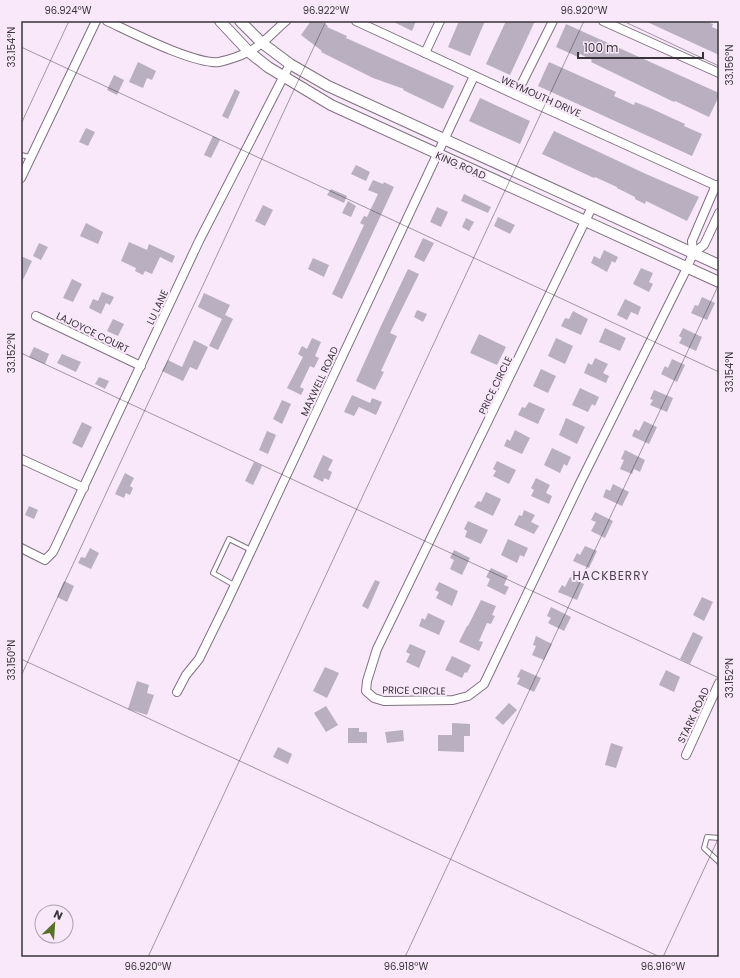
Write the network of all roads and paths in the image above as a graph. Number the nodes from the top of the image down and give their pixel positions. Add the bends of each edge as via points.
1 (96, 21) edge
2 (107, 21) edge
3 (220, 21) edge
4 (240, 21) edge
5 (286, 21) edge
6 (356, 21) edge
7 (440, 21) edge
8 (552, 21) edge
9 (603, 21) edge
10 (262, 43) junction
11 (249, 52) junction
12 (425, 53) junction
13 (290, 64) junction
14 (719, 73) edge
15 (474, 76) junction
16 (282, 77) junction
17 (516, 95) junction
18 (444, 140) junction
19 (21, 155) edge
20 (437, 155) junction
21 (31, 158) junction
22 (21, 178) edge
23 (717, 186) edge
24 (592, 207) junction
25 (719, 213) edge
26 (586, 221) junction
27 (693, 253) junction
28 (719, 265) edge
29 (687, 268) junction
30 (719, 282) edge
31 (36, 316) dead end
32 (141, 366) junction
33 (21, 459) edge
34 (84, 488) junction
35 (21, 548) edge
36 (251, 550) junction
37 (235, 586) junction
38 (719, 683) edge
39 (178, 692) dead end
40 (686, 755) dead end
41 (719, 838) edge
42 (719, 862) edge

1 - 21 street
2 - 11 street via 170,50 204,60 218,62
3 - 11 street, KING ROAD
4 - 10 street, KING ROAD
5 - 10 street
6 - 12 street, WEYMOUTH DRIVE
7 - 12 street
8 - 17 street
9 - 14 street
10 - 11 street
10 - 13 street, KING ROAD
11 - 16 street, KING ROAD
12 - 15 street, WEYMOUTH DRIVE
13 - 16 street, LU LANE
13 - 18 street, KING ROAD via 328,86
15 - 17 street, WEYMOUTH DRIVE
15 - 18 street, MAXWELL ROAD
16 - 20 street, KING ROAD via 331,105
16 - 32 street, LU LANE via 199,242
17 - 23 street, WEYMOUTH DRIVE
18 - 20 street, MAXWELL ROAD
18 - 24 street, KING ROAD
19 - 21 lane
20 - 26 street, KING ROAD
20 - 36 street, MAXWELL ROAD
21 - 22 street
23 - 27 street via 692,241
24 - 26 street, PRICE CIRCLE
24 - 27 street, KING ROAD
25 - 27 street via 704,246
26 - 29 street, KING ROAD
26 - 29 street, PRICE CIRCLE via 378,649 366,691 374,698 384,701 453,700 468,696 484,684
27 - 28 street, KING ROAD
27 - 29 street
29 - 30 street, KING ROAD
31 - 32 street, LAJOYCE COURT
32 - 34 street, LU LANE
33 - 34 street
34 - 35 street, LU LANE via 53,552 45,560
36 - 37 street, MAXWELL ROAD
36 - 37 lane via 228,539 213,573
37 - 39 street, MAXWELL ROAD via 199,659 186,675
38 - 40 street, STARK ROAD
41 - 42 lane via 707,837 704,848

